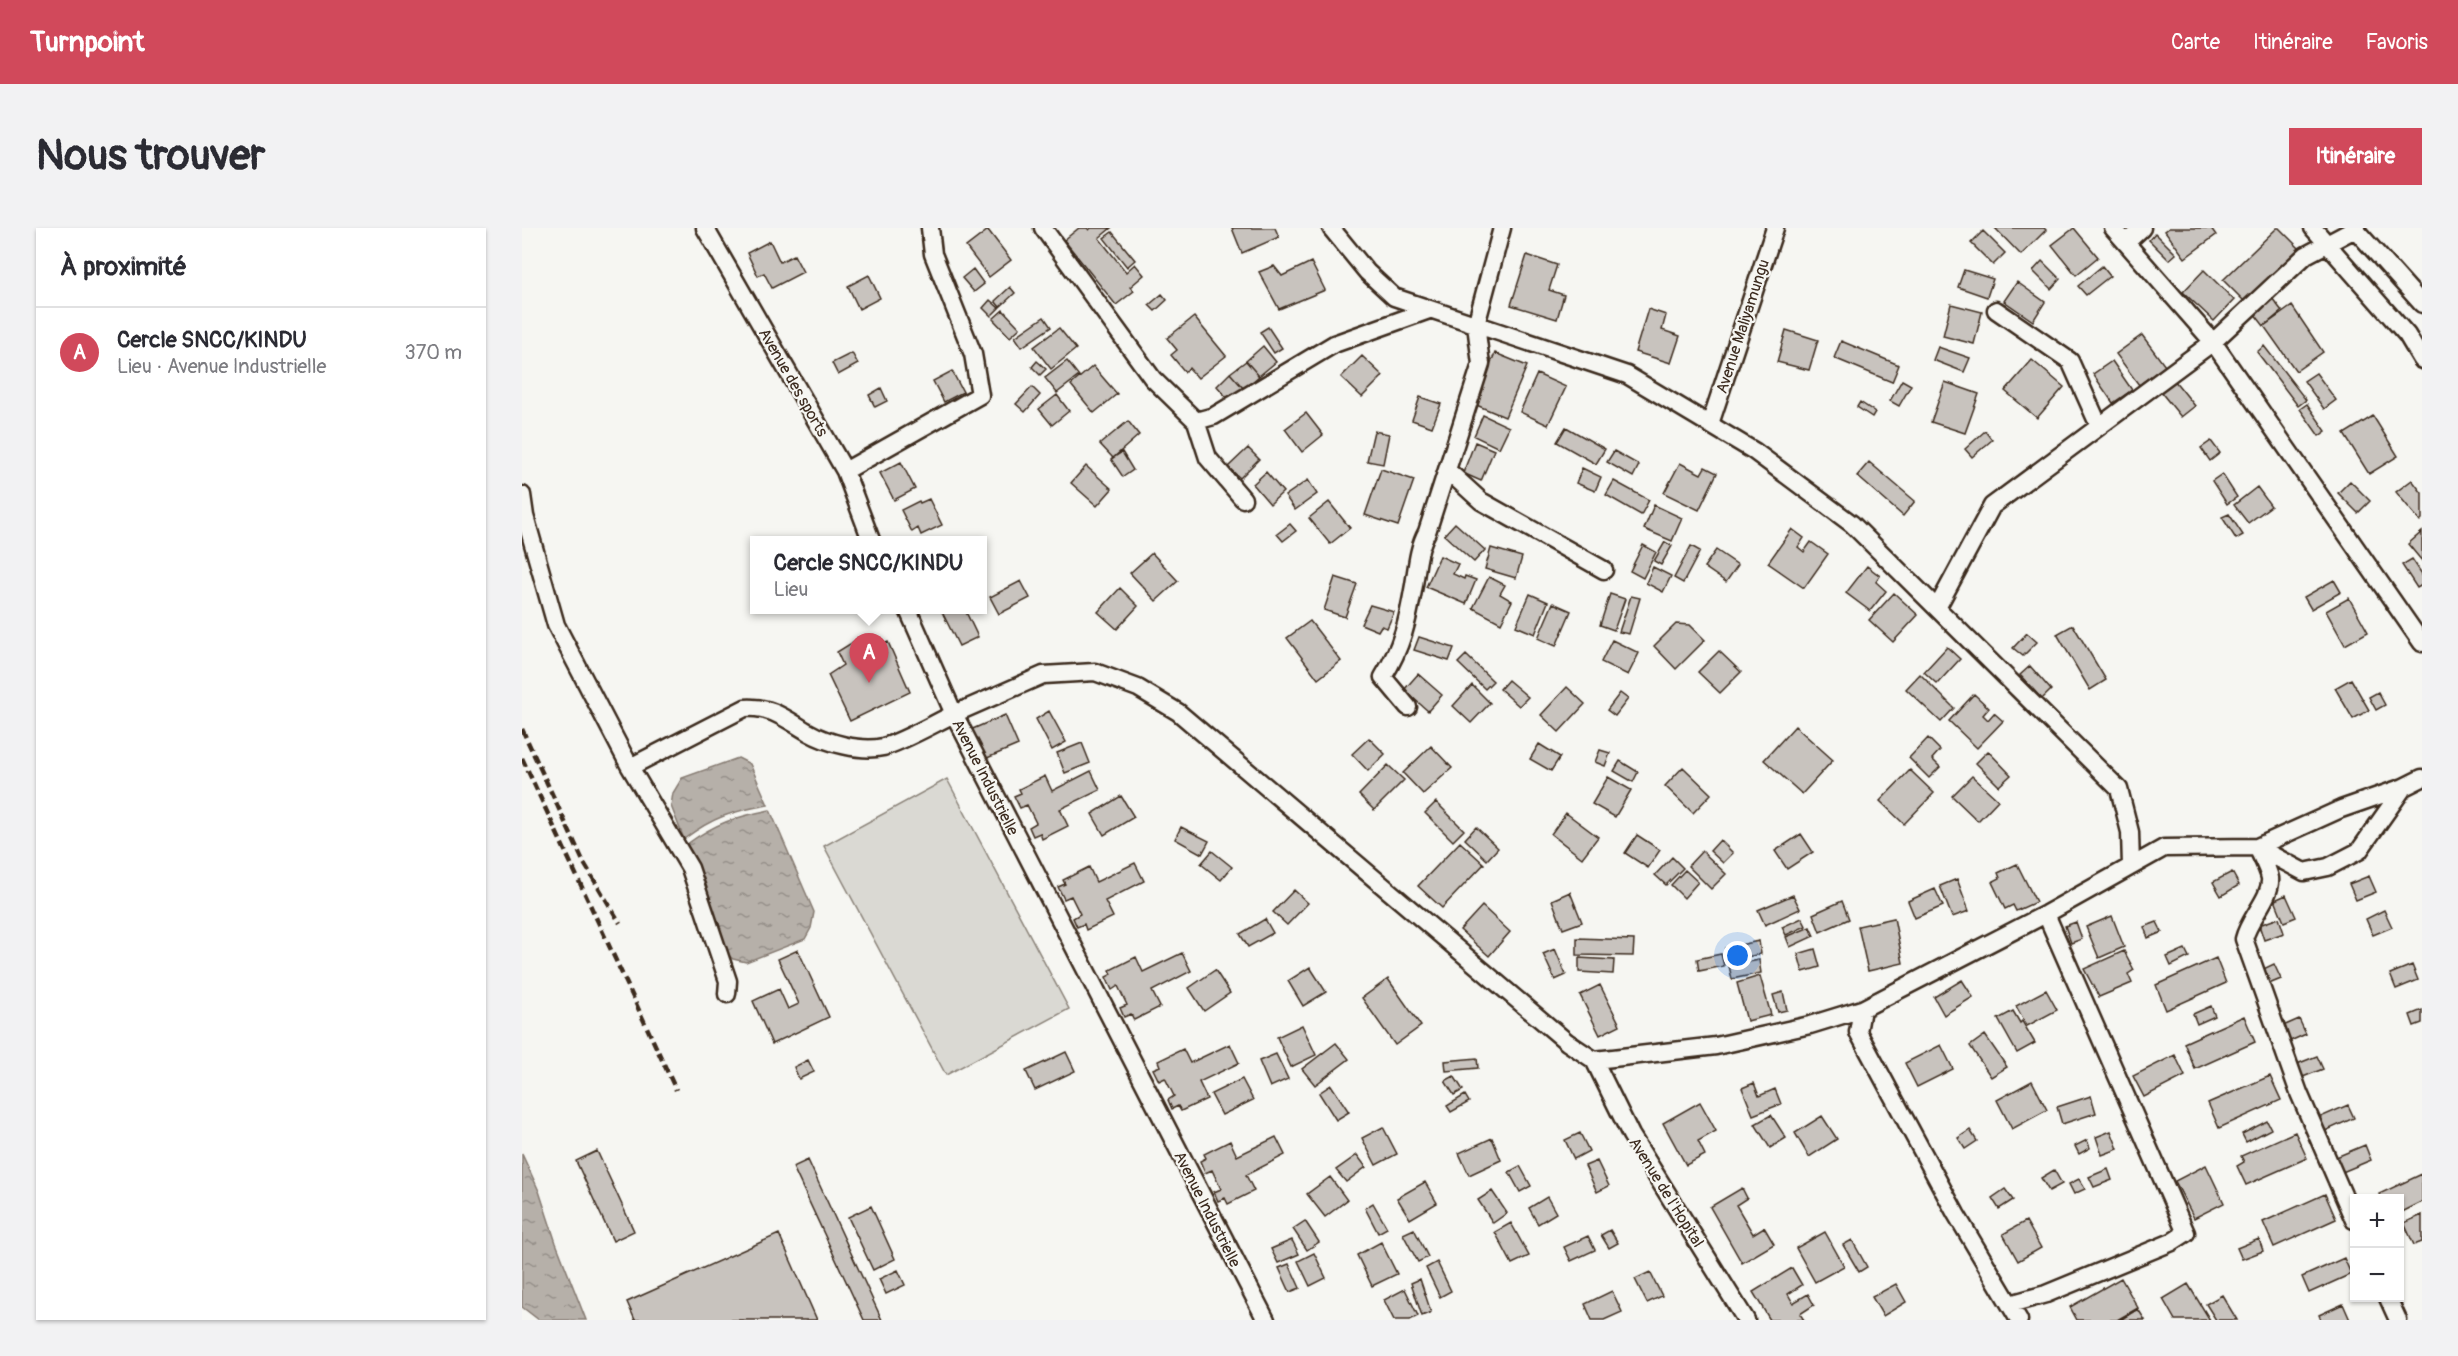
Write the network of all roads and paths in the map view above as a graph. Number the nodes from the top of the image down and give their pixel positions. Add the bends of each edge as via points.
1 (705, 228) edge
2 (930, 228) edge
3 (1043, 228) edge
4 (1331, 228) edge
5 (1502, 228) edge
6 (1774, 228) edge
7 (2113, 228) edge
8 (2142, 228) edge
9 (2313, 228) edge
10 (2356, 228) edge
11 (2126, 243) junction
12 (2327, 245) junction
13 (2422, 304) edge
14 (1429, 310) junction
15 (1996, 310) dead end
16 (1476, 325) junction
17 (2214, 342) junction
18 (2422, 360) edge
19 (1196, 421) junction
20 (1710, 424) junction
21 (2099, 426) junction
22 (1447, 470) junction
23 (845, 471) junction
24 (522, 495) edge
25 (1243, 499) dead end
26 (870, 536) edge
27 (1604, 570) dead end
28 (1937, 609) junction
29 (910, 614) edge
30 (2422, 643) edge
31 (1408, 707) dead end
32 (954, 714) junction
33 (630, 767) junction
34 (2422, 778) edge
35 (2404, 787) junction
36 (2257, 847) junction
37 (2131, 866) junction
38 (2046, 914) junction
39 (727, 994) dead end
40 (1862, 1009) junction
41 (1594, 1060) junction
42 (2350, 1209) edge
43 (2390, 1302) edge
44 (2010, 1304) junction
45 (1266, 1320) edge
46 (1746, 1320) edge
47 (2019, 1320) edge
48 (2398, 1320) edge

1 - 23 street, Avenue des sports
2 - 23 street via 933,254 972,354 980,395
3 - 19 street via 1153,379
4 - 14 street via 1367,272 1394,297
5 - 16 street
6 - 20 street, Avenue Maliyamungu
7 - 11 street
8 - 11 street
9 - 12 street
10 - 12 street
10 - 13 street
11 - 17 street
12 - 17 street via 2306,255
12 - 18 street via 2407,335
14 - 16 street
14 - 19 street via 1334,344 1214,416
15 - 21 street via 2070,361
16 - 20 street via 1627,375
16 - 22 street via 1481,364
17 - 21 street
17 - 30 street
19 - 25 street via 1208,459
20 - 28 street via 1754,451 1852,524
21 - 28 street via 1992,506
22 - 27 street via 1481,501
22 - 31 street via 1421,542 1400,647 1383,677
23 - 26 street, Avenue des sports
24 - 33 street via 556,625
28 - 37 street via 2119,789 2130,832
29 - 32 street
32 - 33 street, Avenue Industrielle via 883,747 856,747 818,738 761,707 745,708
32 - 41 street via 1043,675 1095,672 1138,688 1178,712 1567,1042
32 - 45 street, Avenue Industrielle
33 - 39 street via 690,868 728,981
34 - 35 street
35 - 36 street via 2341,809
35 - 36 street via 2362,848 2328,867 2304,872
36 - 37 street via 2164,848
36 - 42 street via 2270,877 2270,891 2247,926 2244,939 2299,1093
37 - 38 street
38 - 40 street
38 - 44 street via 2186,1233 2046,1294
40 - 41 street via 1716,1046
40 - 44 street via 1858,1032 1956,1214
41 - 46 street, Avenue de l'Hopital via 1631,1135
43 - 48 street
44 - 47 street

